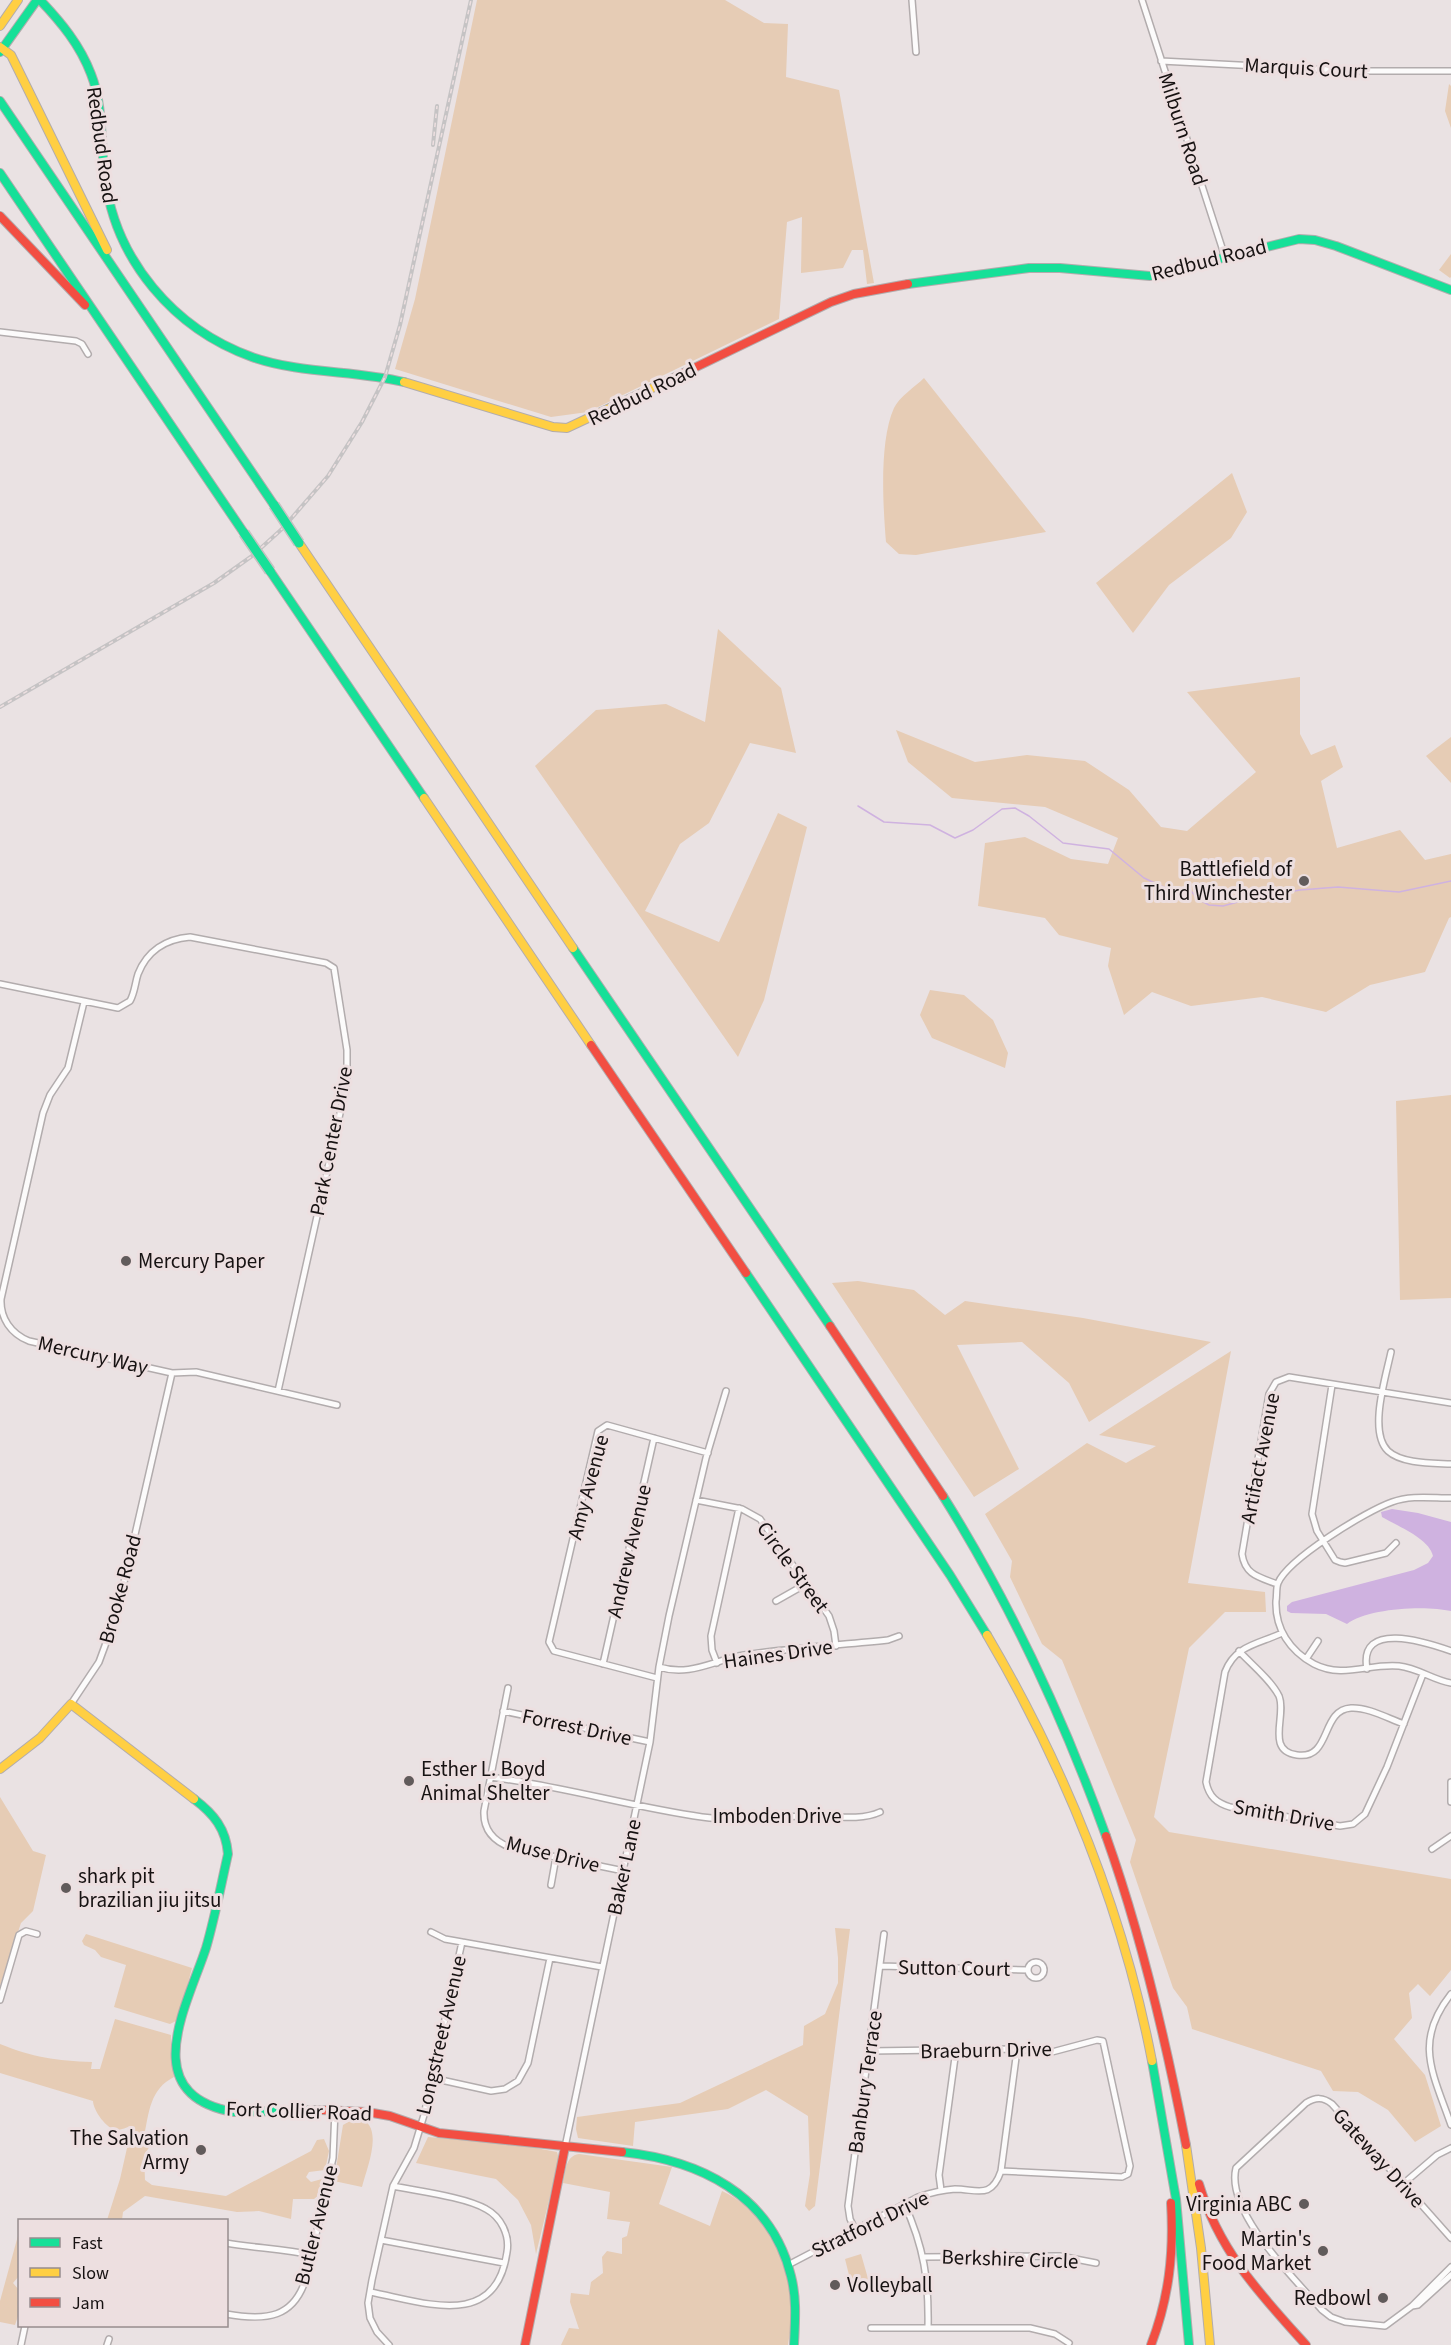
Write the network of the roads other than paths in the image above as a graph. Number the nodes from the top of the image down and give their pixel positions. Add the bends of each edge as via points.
1 (18, 0) edge
2 (38, 0) edge
3 (912, 0) edge
4 (1142, 0) edge
5 (0, 26) edge
6 (15, 30) junction
7 (1, 49) edge
8 (916, 52) dead end
9 (1161, 61) junction
10 (1451, 71) edge
11 (22, 78) junction
12 (0, 101) edge
13 (0, 172) edge
14 (0, 216) edge
15 (1225, 257) junction
16 (1451, 290) edge
17 (133, 297) junction
18 (101, 321) junction
19 (0, 332) edge
20 (88, 354) dead end
21 (0, 984) edge
22 (84, 1002) junction
23 (1391, 1352) dead end
24 (172, 1373) junction
25 (1332, 1385) junction
26 (278, 1391) junction
27 (726, 1391) dead end
28 (1383, 1393) junction
29 (1451, 1402) edge
30 (337, 1405) dead end
31 (654, 1438) junction
32 (708, 1453) junction
33 (1451, 1464) edge
34 (1451, 1498) edge
35 (696, 1500) junction
36 (739, 1508) junction
37 (1323, 1541) junction
38 (1396, 1543) dead end
39 (806, 1584) junction
40 (1277, 1584) junction
41 (776, 1601) dead end
42 (1282, 1633) junction
43 (898, 1636) dead end
44 (1318, 1641) dead end
45 (836, 1646) junction
46 (1239, 1651) junction
47 (1451, 1651) edge
48 (1306, 1659) junction
49 (717, 1663) junction
50 (603, 1664) junction
51 (659, 1667) junction
52 (1367, 1669) junction
53 (1424, 1674) junction
54 (657, 1678) junction
55 (1451, 1683) edge
56 (508, 1688) dead end
57 (71, 1704) junction
58 (503, 1711) junction
59 (1404, 1724) junction
60 (651, 1743) junction
61 (0, 1769) edge
62 (490, 1777) junction
63 (1451, 1782) edge
64 (1451, 1802) edge
65 (638, 1805) junction
66 (880, 1812) dead end
67 (1451, 1836) edge
68 (1432, 1849) dead end
69 (556, 1857) junction
70 (624, 1870) junction
71 (551, 1885) dead end
72 (431, 1932) dead end
73 (37, 1934) dead end
74 (884, 1935) dead end
75 (462, 1942) junction
76 (550, 1958) junction
77 (880, 1966) junction
78 (602, 1967) junction
79 (1028, 1970) dead end
80 (1451, 1994) edge
81 (0, 2000) edge
82 (956, 2050) junction
83 (1017, 2050) junction
84 (869, 2051) junction
85 (432, 2078) junction
86 (1176, 2078) junction
87 (1157, 2084) junction
88 (335, 2110) junction
89 (1451, 2125) edge
90 (420, 2128) junction
91 (565, 2147) junction
92 (1451, 2148) edge
93 (1001, 2171) junction
94 (1403, 2184) junction
95 (393, 2186) junction
96 (941, 2190) junction
97 (904, 2203) junction
98 (855, 2229) junction
99 (1451, 2238) edge
100 (381, 2240) junction
101 (228, 2243) edge
102 (312, 2255) junction
103 (924, 2257) junction
104 (504, 2263) junction
105 (1096, 2264) dead end
106 (788, 2265) junction
107 (1451, 2268) edge
108 (1451, 2275) edge
109 (370, 2292) junction
110 (1412, 2306) junction
111 (228, 2314) edge
112 (25, 2327) edge
113 (871, 2328) dead end
114 (928, 2328) junction
115 (1069, 2343) dead end
116 (21, 2345) edge
117 (389, 2345) edge
118 (525, 2345) edge
119 (794, 2345) edge
120 (1151, 2345) edge
121 (1189, 2345) edge
122 (1210, 2345) edge
123 (1306, 2345) edge

1 - 5 main road
2 - 6 main road
2 - 15 main road, Redbud Road via 70,34 91,71 99,105 102,163 109,201 124,244 149,284 184,319 219,342 270,362 387,378 553,427 578,424 854,294 1029,268 1150,276
3 - 8 street
4 - 9 street, Milburn Road
6 - 7 main road
6 - 11 main road via 13,49
7 - 11 main road via 11,55
9 - 10 street, Marquis Court via 1353,71
9 - 15 street, Milburn Road
11 - 17 main road
12 - 17 main road
13 - 18 main road
14 - 18 main road
15 - 16 main road, Redbud Road via 1308,239
17 - 86 main road, bridge via 894,1420 969,1538 1032,1655 1087,1782 1139,1932
18 - 87 main road, bridge via 983,1627 1040,1734 1091,1851 1135,1992
19 - 20 street via 76,340
21 - 22 street, Park Center Drive
22 - 24 street, Mercury Way via 68,1068 43,1113 1,1299 2,1312 10,1329 25,1339
22 - 26 street, Park Center Drive via 113,1008 126,1005 149,956 161,945 182,937 326,963 334,968 347,1050 347,1082
23 - 28 street
24 - 26 street, Mercury Way via 196,1372
24 - 57 street, Brooke Road via 117,1613 99,1662
25 - 28 street, Artifact Avenue
25 - 37 street via 1312,1514
25 - 40 street, Artifact Avenue via 1289,1377 1276,1382 1269,1394 1242,1554 1248,1571
26 - 30 street, Mercury Way
27 - 32 street, Baker Lane
28 - 29 street, Artifact Avenue
28 - 33 street via 1378,1423 1381,1441 1389,1452 1408,1460
31 - 32 street, Amy Avenue
31 - 50 street, Andrew Avenue
31 - 50 street, Amy Avenue via 607,1425 598,1431 549,1642 555,1651
32 - 35 street, Baker Lane
34 - 37 street via 1416,1497 1391,1502
35 - 36 street, Circle Street
35 - 51 street, Baker Lane
36 - 39 street, Circle Street via 760,1519
36 - 49 street via 711,1636
37 - 38 street via 1335,1560 1344,1563 1386,1553
37 - 40 street
39 - 41 street
39 - 45 street, Circle Street via 829,1616
40 - 42 street via 1276,1608
42 - 46 street
42 - 48 street
43 - 45 street, Haines Drive
44 - 48 street
45 - 49 street, Haines Drive via 742,1655
46 - 59 street via 1278,1695 1282,1708 1278,1739 1292,1754 1315,1752 1331,1722 1348,1708
46 - 59 street, Smith Drive via 1225,1672 1207,1777 1209,1792 1221,1804 1340,1826 1353,1824 1365,1814
47 - 52 street via 1413,1641 1377,1641 1366,1652
48 - 52 street via 1332,1671
49 - 51 street, Haines Drive via 683,1671
50 - 54 street
51 - 54 street, Baker Lane
52 - 53 street via 1401,1666
53 - 55 street
53 - 59 street, Smith Drive
54 - 60 street, Baker Lane
56 - 58 street, Muse Drive
57 - 61 main road, Brooke Road via 40,1738
57 - 88 main road, Fort Collier Road via 209,1810 227,1839 228,1854 215,1910 174,2051 184,2084 201,2102 224,2111
58 - 60 street, Forrest Drive
58 - 62 street, Muse Drive
60 - 65 street, Baker Lane
62 - 65 street, Imboden Drive
62 - 69 street, Muse Drive via 484,1811 490,1835 512,1848
63 - 64 street
65 - 66 street, Imboden Drive via 734,1820 864,1817
65 - 70 street, Baker Lane
67 - 68 street
69 - 70 street, Muse Drive
69 - 71 street
70 - 78 street, Baker Lane
72 - 75 street
73 - 81 street via 26,1930 19,1935
74 - 77 street, Banbury Terrace
75 - 76 street
75 - 85 street, Longstreet Avenue
76 - 78 street
76 - 85 street via 528,2063 518,2081 491,2091
77 - 79 street, Sutton Court
77 - 84 street, Banbury Terrace
78 - 91 street, Baker Lane
80 - 89 street via 1434,2018 1428,2046
82 - 83 street, Braeburn Drive
82 - 84 street, Braeburn Drive
82 - 96 street via 939,2175
83 - 93 street
83 - 93 street, Braeburn Drive via 1052,2052 1102,2041 1130,2170 1122,2177
84 - 98 street, Banbury Terrace via 848,2206
85 - 90 street, Longstreet Avenue
86 - 122 main road via 1198,2208
86 - 123 main road via 1200,2189 1216,2233 1239,2270
87 - 120 main road via 1173,2246 1167,2297
87 - 121 main road via 1179,2219
88 - 90 main road, Fort Collier Road via 378,2113
88 - 102 street, Butler Avenue via 333,2158
90 - 91 main road, Fort Collier Road
90 - 95 street, Longstreet Avenue via 414,2148
91 - 106 main road, Fort Collier Road via 667,2158 707,2172 738,2192 758,2212
91 - 118 main road, Baker Lane
92 - 94 street
93 - 96 street, Stratford Drive via 986,2191
94 - 99 street, Gateway Drive
94 - 110 street, Gateway Drive via 1332,2104 1320,2098 1306,2103 1242,2160 1234,2174 1240,2200 1260,2238 1326,2314 1345,2322 1383,2327
95 - 100 street, Longstreet Avenue
95 - 104 street via 473,2203 491,2212 506,2235
96 - 97 street, Stratford Drive
97 - 98 street, Stratford Drive
97 - 103 street
98 - 106 street, Stratford Drive
100 - 104 street
100 - 109 street, Longstreet Avenue
101 - 102 street
102 - 111 street, Butler Avenue via 301,2292 284,2310 257,2318
103 - 105 street, Berkshire Circle via 1054,2256
103 - 114 street
104 - 109 street via 493,2289 468,2305 446,2307
106 - 119 main road, Fort Collier Road via 796,2305
107 - 110 street, Gateway Drive
108 - 110 street, Gateway Drive
109 - 117 street, Longstreet Avenue via 370,2318
112 - 116 street
113 - 114 street
114 - 115 street via 1030,2328 1054,2334

